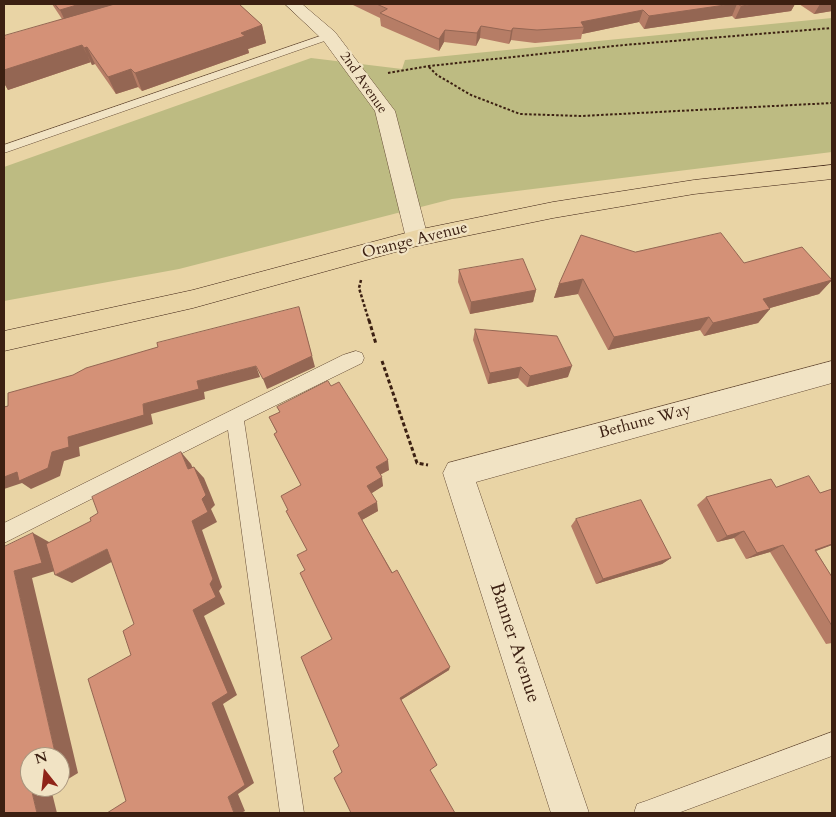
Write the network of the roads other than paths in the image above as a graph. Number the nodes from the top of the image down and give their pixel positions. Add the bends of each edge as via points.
1 (293, 4) edge
2 (330, 36) junction
3 (4, 149) edge
4 (832, 172) edge
5 (417, 238) junction
6 (4, 341) edge
7 (356, 358) dead end
8 (832, 372) edge
9 (234, 418) junction
10 (458, 472) joint
11 (4, 533) edge
12 (832, 744) edge
13 (292, 813) edge
14 (570, 813) edge
15 (646, 813) edge

1 - 2 street, 2nd Avenue
2 - 3 lane
2 - 5 street, 2nd Avenue via 385,111
4 - 5 main road, Orange Avenue via 675,190 553,210
5 - 6 main road, Orange Avenue via 201,297
7 - 9 lane
8 - 10 street, Bethune Way
9 - 11 lane
9 - 13 lane
10 - 14 street, Banner Avenue
12 - 15 lane

